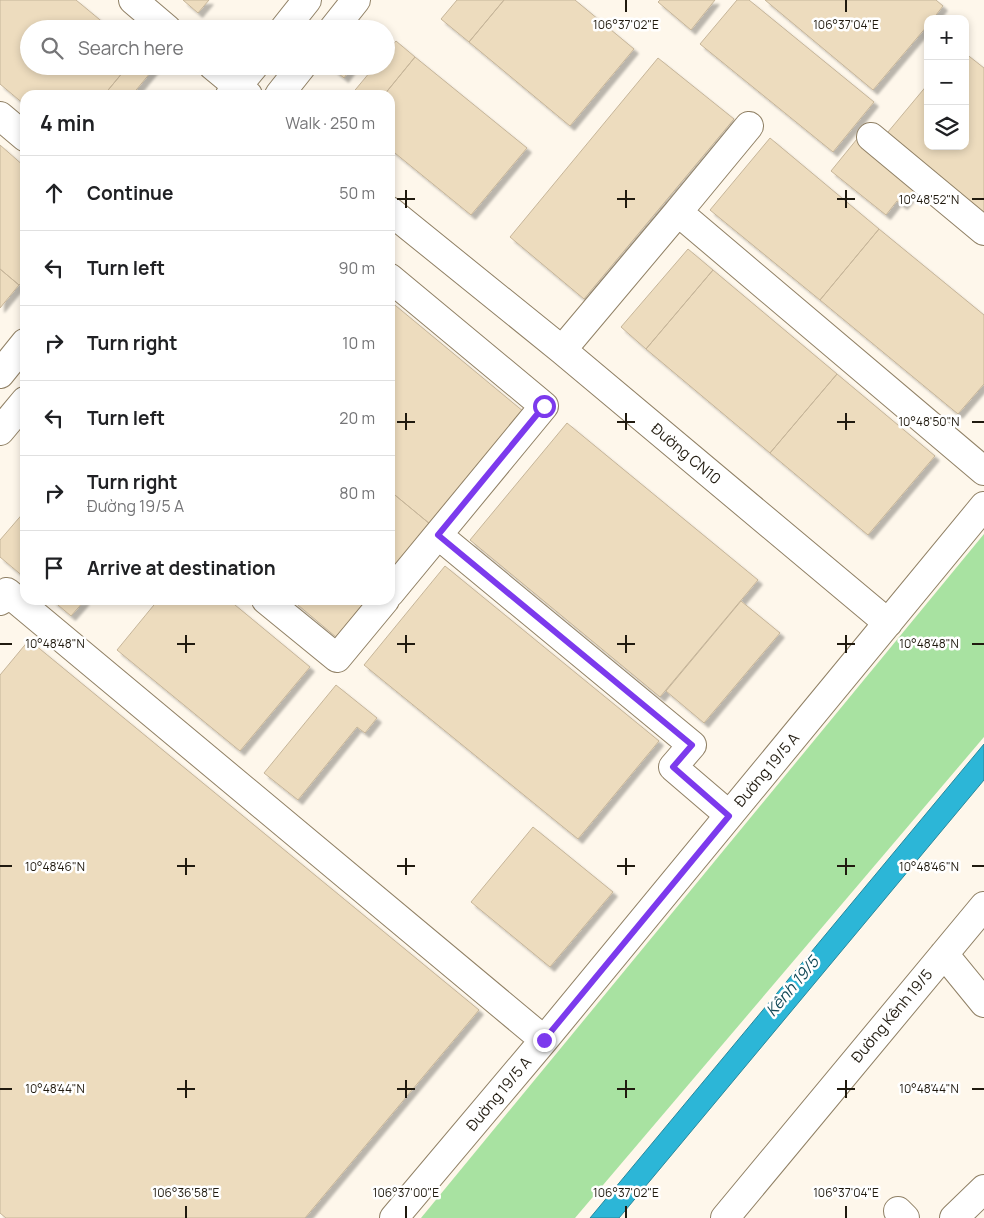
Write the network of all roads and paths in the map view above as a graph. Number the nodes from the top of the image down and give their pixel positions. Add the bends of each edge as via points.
1 (133, 0) edge
2 (307, 0) edge
3 (356, 0) edge
4 (157, 20) edge
5 (291, 20) edge
6 (340, 20) edge
7 (226, 75) edge
8 (295, 75) edge
9 (242, 86) edge
10 (283, 90) edge
11 (0, 116) edge
12 (749, 126) dead end
13 (20, 133) edge
14 (871, 137) dead end
15 (678, 212) junction
16 (395, 214) edge
17 (984, 231) edge
18 (395, 282) edge
19 (20, 349) edge
20 (562, 350) junction
21 (0, 374) edge
22 (20, 407) edge
23 (0, 431) edge
24 (984, 470) edge
25 (984, 506) edge
26 (438, 535) junction
27 (395, 587) edge
28 (0, 601) edge
29 (20, 603) edge
30 (23, 605) edge
31 (272, 605) edge
32 (380, 605) edge
33 (888, 623) junction
34 (729, 816) junction
35 (984, 906) edge
36 (944, 954) junction
37 (984, 1003) edge
38 (544, 1040) junction
39 (984, 1189) edge
40 (394, 1218) edge
41 (724, 1218) edge
42 (954, 1218) edge

1 - 4 street
2 - 5 street
3 - 6 street
7 - 9 street
8 - 10 street
11 - 13 street
12 - 15 street
14 - 17 street
15 - 20 street
15 - 24 street
16 - 20 street, Đường CN10
18 - 26 street via 544,406
19 - 21 street
20 - 33 street, Đường CN10
22 - 23 street
25 - 33 street, Đường 19/5 A
26 - 27 street
26 - 34 street via 692,745 673,767
28 - 29 street via 7,592
30 - 38 street
31 - 32 street via 337,658
33 - 34 street, Đường 19/5 A
34 - 38 street, Đường 19/5 A
35 - 36 street, Đường Kênh 19/5
36 - 37 street
36 - 41 street, Đường Kênh 19/5
38 - 40 street, Đường 19/5 A
39 - 42 street

